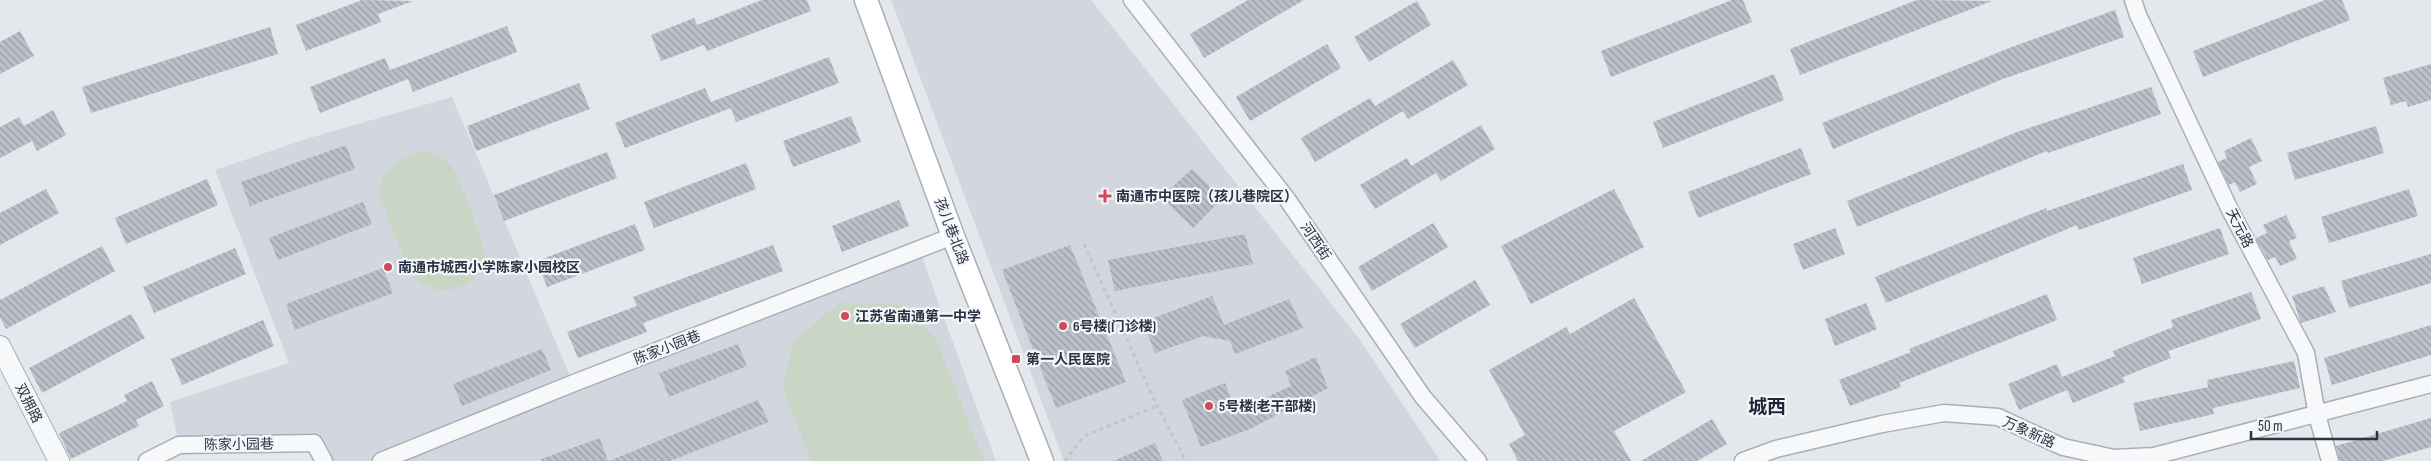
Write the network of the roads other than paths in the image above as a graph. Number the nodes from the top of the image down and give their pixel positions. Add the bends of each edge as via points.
1 (866, 0) edge
2 (1132, 0) edge
3 (2133, 0) edge
4 (954, 236) junction
5 (0, 346) edge
6 (2431, 384) edge
7 (2317, 415) junction
8 (59, 461) edge
9 (146, 461) edge
10 (324, 461) edge
11 (381, 461) edge
12 (1042, 461) edge
13 (1478, 461) edge
14 (1743, 461) edge
15 (2330, 461) edge

1 - 4 main road, 孩儿巷北路
2 - 13 street, 河西街 via 1287,199 1422,397
3 - 7 street, 天元路 via 2230,210 2306,353
4 - 11 street, 陈家小园巷
4 - 12 main road, 孩儿巷北路
5 - 8 street, 双拥路
6 - 7 street, 万象新路
7 - 14 street, 万象新路 via 2154,456 2114,458 2063,447 1998,418 1944,413 1776,449
7 - 15 street, 天元路
9 - 10 street, 陈家小园巷 via 179,445 314,443

